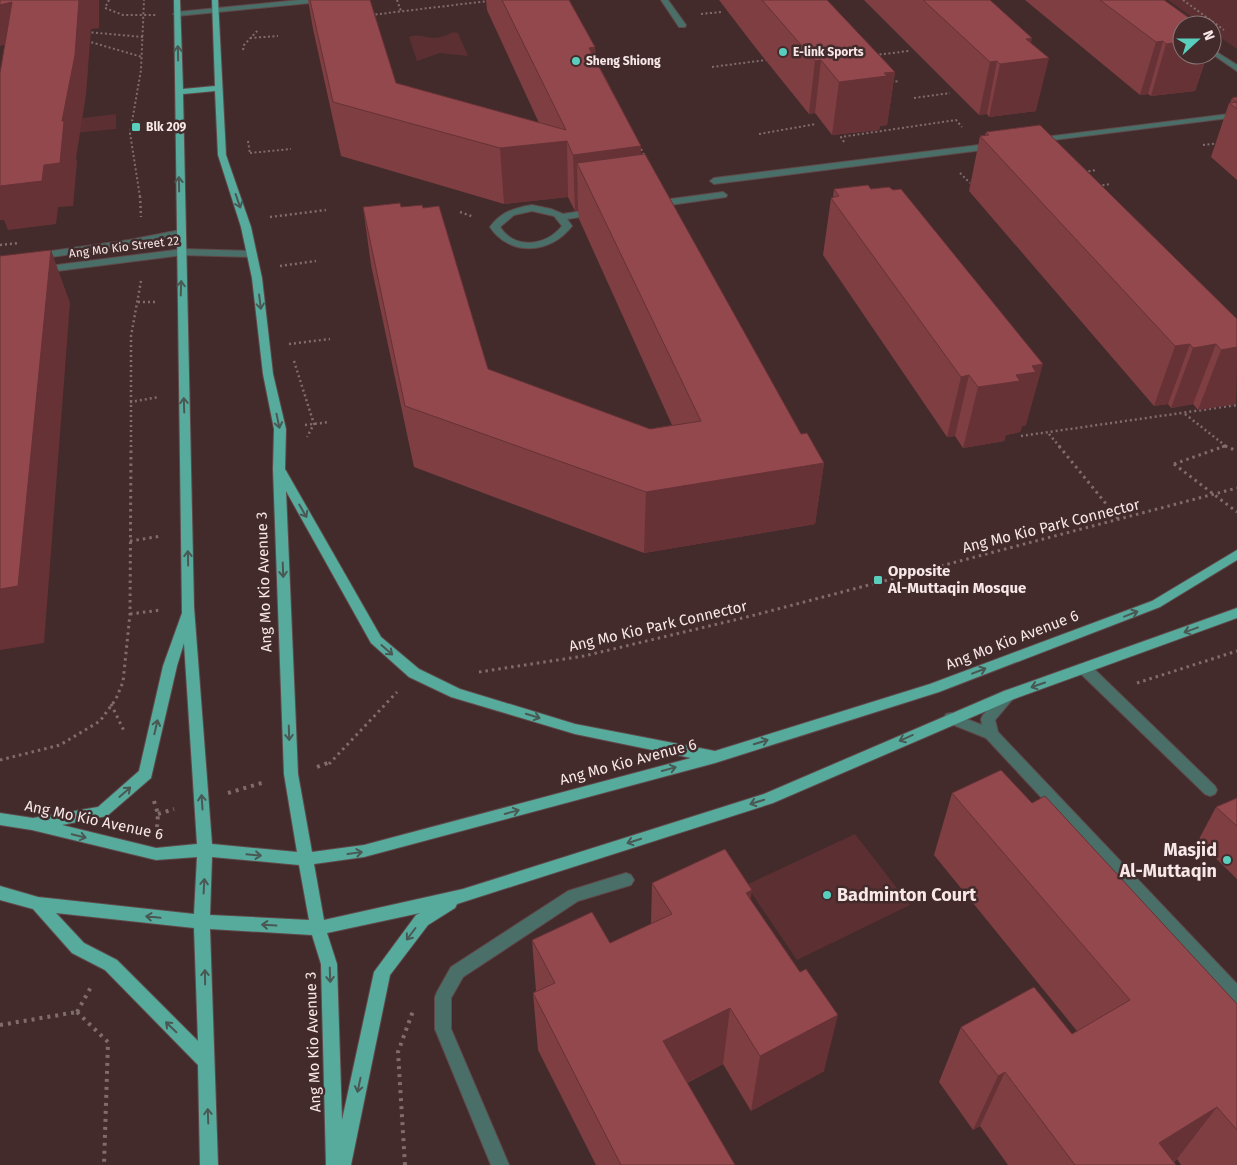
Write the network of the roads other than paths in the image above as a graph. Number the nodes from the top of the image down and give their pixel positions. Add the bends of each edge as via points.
1 (177, 0) edge
2 (215, 0) edge
3 (320, 0) edge
4 (664, 0) edge
5 (215, 10) junction
6 (177, 14) junction
7 (682, 25) dead end
8 (1222, 58) edge
9 (1237, 69) edge
10 (219, 88) junction
11 (178, 92) junction
12 (1237, 115) edge
13 (1032, 141) edge
14 (1002, 145) edge
15 (714, 181) dead end
16 (723, 195) dead end
17 (651, 204) edge
18 (603, 211) edge
19 (562, 217) junction
20 (180, 233) junction
21 (183, 252) junction
22 (252, 254) junction
23 (28, 257) edge
24 (27, 272) edge
25 (279, 469) junction
26 (1237, 554) edge
27 (188, 607) junction
28 (1237, 613) edge
29 (1085, 669) junction
30 (1009, 694) junction
31 (951, 718) junction
32 (991, 734) junction
33 (715, 757) junction
34 (1210, 790) dead end
35 (0, 819) edge
36 (32, 824) junction
37 (206, 850) junction
38 (306, 859) junction
39 (626, 880) dead end
40 (0, 894) edge
41 (463, 896) junction
42 (38, 904) junction
43 (202, 922) junction
44 (318, 928) junction
45 (1237, 996) edge
46 (206, 1061) junction
47 (209, 1165) edge
48 (335, 1165) edge
49 (342, 1165) edge
50 (500, 1165) edge

1 - 6 main road
2 - 5 main road, Ang Mo Kio Avenue 3
3 - 5 street
4 - 7 street
5 - 6 street
5 - 10 main road, Ang Mo Kio Avenue 3
11 -> 6 main road
8 - 9 street
10 - 11 main road
10 -> 22 main road, Ang Mo Kio Avenue 3 via 222,155
20 -> 11 main road
12 - 13 street
14 - 15 street
16 - 17 street
18 - 19 street
19 - 19 street via 567,226 562,236 548,243 530,246 512,243 499,236 495,227 501,218 523,209 549,210
20 - 21 main road
20 - 23 street, Ang Mo Kio Street 22 via 129,244
21 - 22 street, Ang Mo Kio Street 22
21 - 24 street, Ang Mo Kio Street 22
27 -> 21 main road via 181,302
22 -> 25 main road, Ang Mo Kio Avenue 3 via 268,374 280,429
25 -> 33 main road via 376,640 414,673 456,693 575,729
25 -> 38 main road, Ang Mo Kio Avenue 3 via 290,774
33 -> 26 main road, Ang Mo Kio Avenue 6 via 934,688 1156,604
36 -> 27 main road via 102,812 146,774 170,666
37 -> 27 main road
28 -> 29 main road
29 -> 30 main road
29 - 34 street
30 - 31 main road
30 - 32 street via 988,719
31 - 32 street
31 -> 41 main road via 768,799
32 - 45 street
38 -> 33 main road, Ang Mo Kio Avenue 6 via 364,852
35 - 36 main road, Ang Mo Kio Avenue 6
36 -> 37 main road, Ang Mo Kio Avenue 6 via 156,854
37 -> 38 main road, Ang Mo Kio Avenue 6
43 -> 37 main road
38 - 44 main road, Ang Mo Kio Avenue 3
39 - 50 street via 573,896 458,972 443,997 443,1029
40 - 42 main road
41 - 44 main road
41 -> 49 main road via 422,920 382,972
43 -> 42 main road
46 -> 42 main road via 112,965 78,948
44 -> 43 main road
46 -> 43 main road
44 -> 48 main road, Ang Mo Kio Avenue 3 via 329,964
47 -> 46 main road

